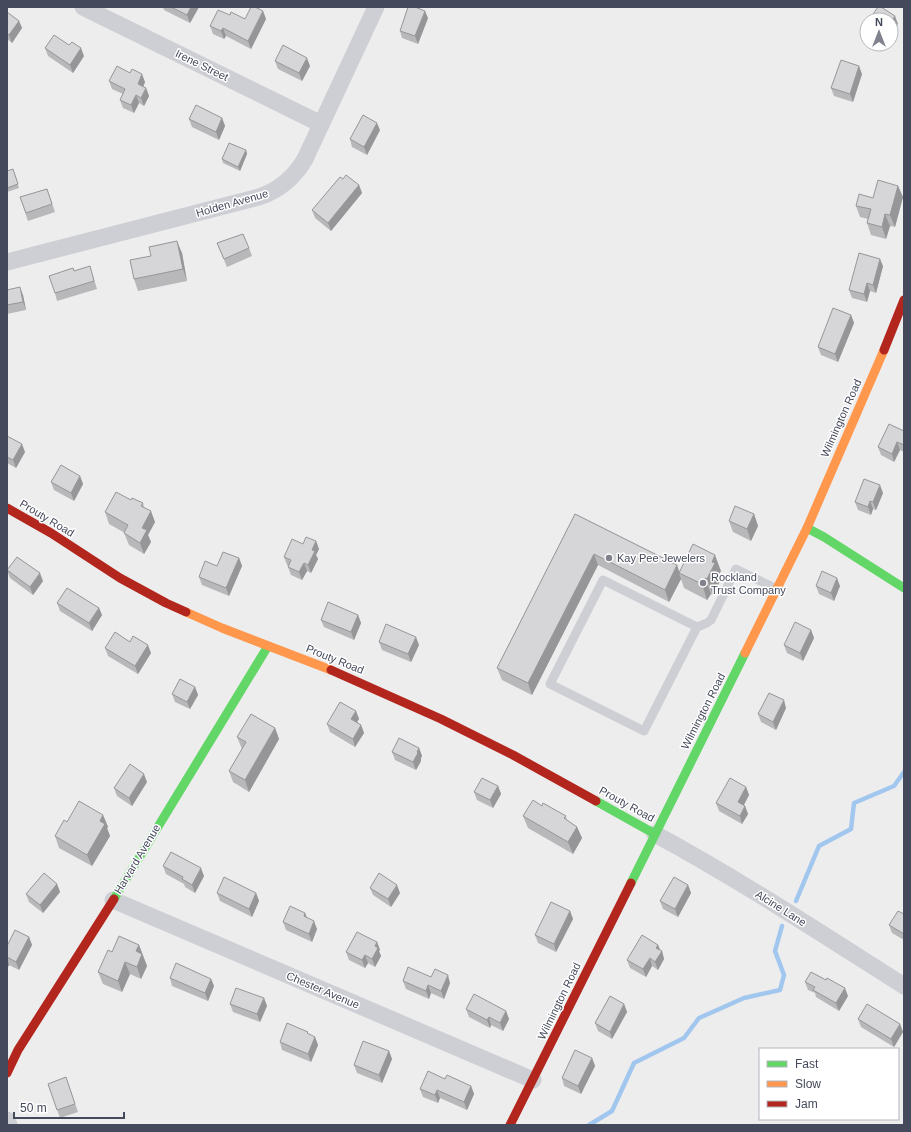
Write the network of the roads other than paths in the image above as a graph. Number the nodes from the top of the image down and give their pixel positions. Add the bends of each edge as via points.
1 (83, 7) edge
2 (376, 7) edge
3 (321, 124) junction
4 (7, 262) edge
5 (904, 300) edge
6 (7, 508) edge
7 (807, 528) junction
8 (904, 588) edge
9 (777, 589) junction
10 (697, 627) junction
11 (268, 646) junction
12 (655, 834) junction
13 (112, 900) junction
14 (904, 986) edge
15 (7, 1073) edge
16 (533, 1080) junction
17 (7, 1120) edge
18 (9, 1125) edge
19 (510, 1125) edge

1 - 3 street, Irene Street
2 - 3 street, Holden Avenue
3 - 4 street, Holden Avenue via 297,172 280,187 267,194
5 - 7 street, Wilmington Road
6 - 11 street, Prouty Road via 146,593
7 - 8 street
7 - 9 street, Wilmington Road
9 - 10 lane via 736,569 711,620
9 - 12 street, Wilmington Road
10 - 10 lane via 644,731 550,684 603,580
11 - 12 street, Prouty Road via 326,668 477,736
11 - 13 street, Harvard Avenue
12 - 14 street, Alcine Lane via 785,910
12 - 16 street, Wilmington Road
13 - 15 street, Harvard Avenue via 18,1050
13 - 16 street, Chester Avenue
16 - 19 street, Wilmington Road
17 - 18 street

